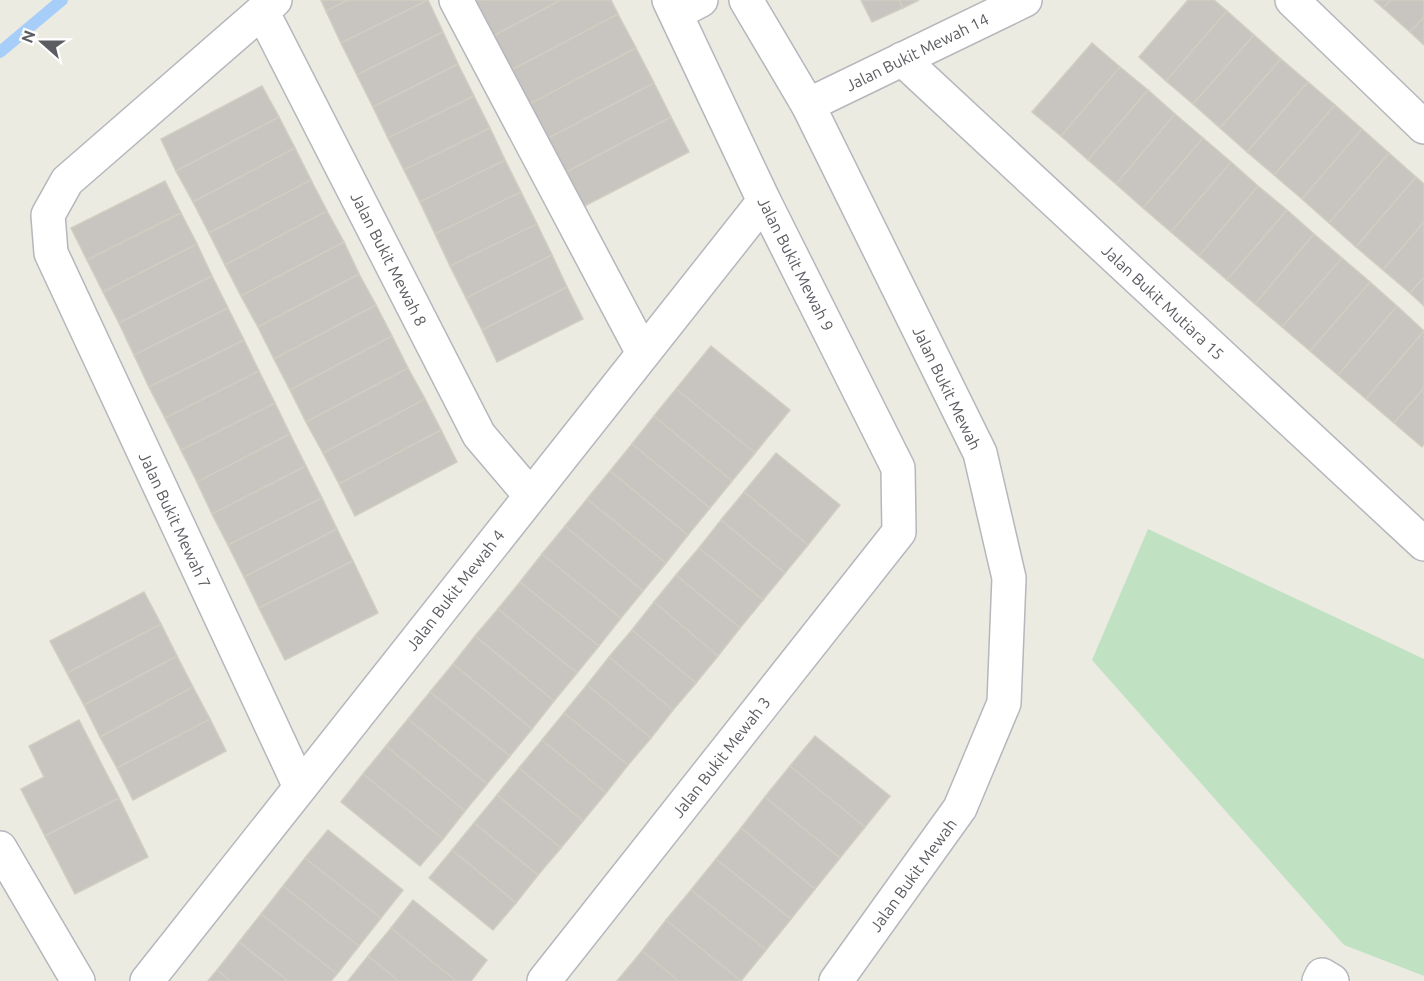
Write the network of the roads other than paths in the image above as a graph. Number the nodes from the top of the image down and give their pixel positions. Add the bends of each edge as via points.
1 (456, 0) edge
2 (746, 0) edge
3 (1025, 0) edge
4 (1292, 0) edge
5 (682, 4) edge
6 (269, 6) edge
7 (902, 59) junction
8 (808, 105) junction
9 (1424, 127) edge
10 (764, 201) junction
11 (643, 353) junction
12 (530, 495) junction
13 (899, 532) joint
14 (1424, 544) edge
15 (300, 787) junction
16 (0, 848) edge
17 (78, 981) edge
18 (147, 981) edge
19 (543, 981) edge
20 (836, 981) edge
21 (1319, 981) edge
22 (1332, 981) edge

1 - 11 street
2 - 8 street, Jalan Bukit Mewah
3 - 7 street, Jalan Bukit Mewah 14
4 - 9 street
5 - 10 street, Jalan Bukit Mewah 9
6 - 12 street, Jalan Bukit Mewah 8 via 479,435
6 - 15 street, Jalan Bukit Mewah 7 via 67,181 48,214 51,253
7 - 8 street, Jalan Bukit Mewah 14
7 - 14 street, Jalan Bukit Mutiara 15
8 - 20 street, Jalan Bukit Mewah via 980,453 1009,578 1004,703 960,808
10 - 11 street, Jalan Bukit Mewah 4
10 - 13 street, Jalan Bukit Mewah 9 via 898,468
11 - 12 street, Jalan Bukit Mewah 4
12 - 15 street, Jalan Bukit Mewah 4
13 - 19 street, Jalan Bukit Mewah 3
15 - 18 street, Jalan Bukit Mewah 4
16 - 17 street
21 - 22 street via 1322,975

